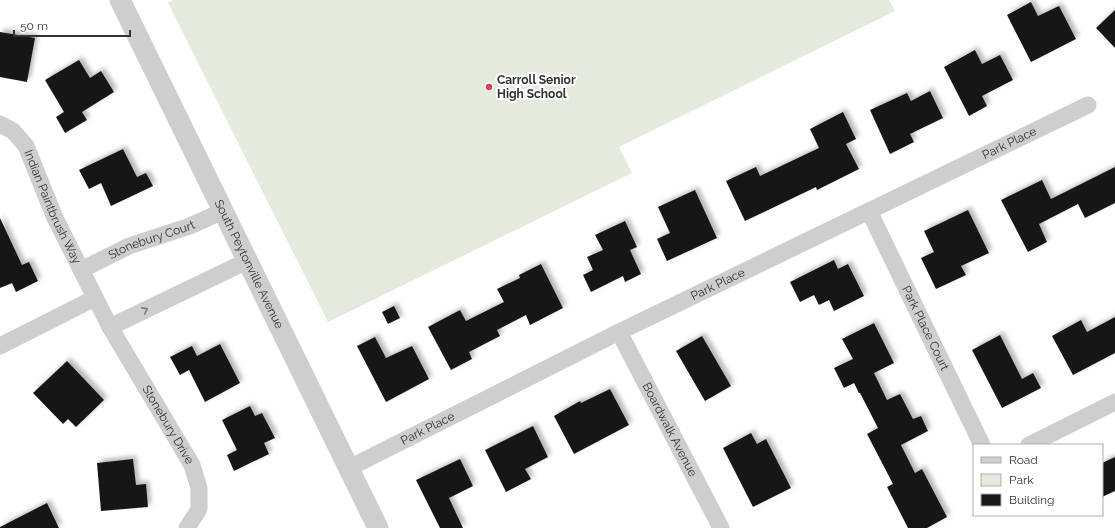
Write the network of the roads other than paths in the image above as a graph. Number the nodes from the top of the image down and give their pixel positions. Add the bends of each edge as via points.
1 (120, 0) edge
2 (1088, 104) dead end
3 (0, 124) edge
4 (223, 211) junction
5 (870, 211) junction
6 (247, 261) junction
7 (81, 270) junction
8 (95, 298) junction
9 (110, 327) junction
10 (619, 332) junction
11 (0, 346) edge
12 (1115, 402) edge
13 (982, 444) edge
14 (1031, 444) edge
15 (349, 468) junction
16 (187, 528) edge
17 (378, 528) edge
18 (721, 528) edge

1 - 4 street, South Peytonville Avenue
2 - 5 street, Park Place
3 - 7 street, Indian Paintbrush Way via 13,131 26,146 55,218
4 - 6 street, South Peytonville Avenue
4 - 7 street, Stonebury Court via 190,226 129,246
5 - 10 street, Park Place
5 - 13 street, Park Place Court
9 -> 6 street
6 - 15 street, South Peytonville Avenue
7 - 8 street, Indian Paintbrush Way
8 - 9 street, Stonebury Drive
8 - 11 street
9 - 16 street, Stonebury Drive via 192,465 199,488 199,509
10 - 15 street, Park Place
10 - 18 street, Boardwalk Avenue
12 - 14 street
15 - 17 street, South Peytonville Avenue

